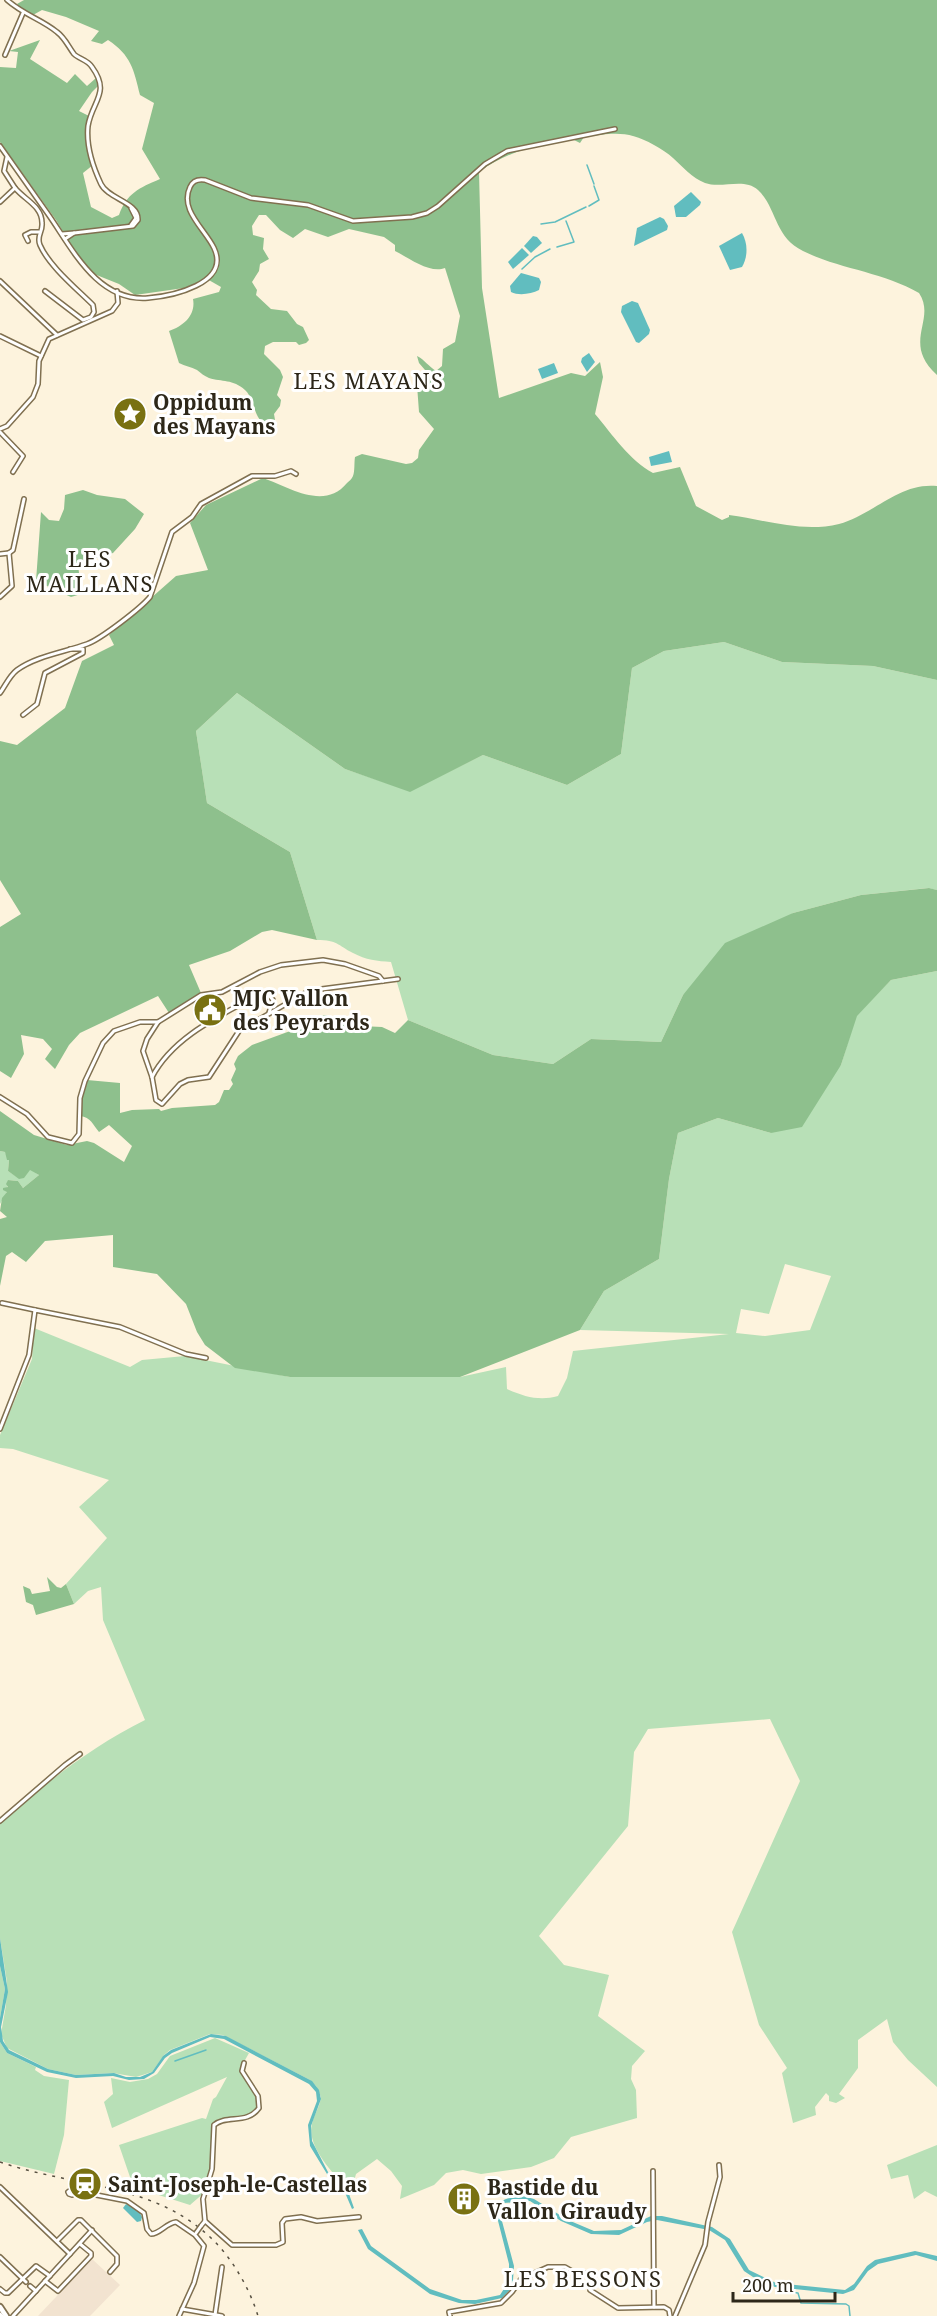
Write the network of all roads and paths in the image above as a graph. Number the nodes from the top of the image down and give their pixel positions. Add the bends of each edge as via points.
1 (7, 0) edge
2 (23, 13) junction
3 (5, 56) dead end
4 (615, 129) dead end
5 (0, 146) edge
6 (7, 157) junction
7 (15, 188) junction
8 (0, 202) edge
9 (39, 232) junction
10 (74, 233) junction
11 (62, 234) junction
12 (65, 239) junction
13 (28, 241) dead end
14 (0, 281) edge
15 (45, 291) dead end
16 (117, 291) junction
17 (94, 312) junction
18 (96, 318) junction
19 (57, 335) junction
20 (0, 336) edge
21 (42, 357) junction
22 (0, 430) edge
23 (13, 472) dead end
24 (296, 474) dead end
25 (24, 499) dead end
26 (9, 553) junction
27 (0, 554) edge
28 (0, 597) edge
29 (57, 652) junction
30 (0, 693) edge
31 (23, 715) dead end
32 (399, 979) dead end
33 (383, 981) junction
34 (268, 1014) junction
35 (158, 1022) junction
36 (152, 1077) junction
37 (0, 1097) edge
38 (2, 1303) dead end
39 (35, 1311) junction
40 (206, 1358) dead end
41 (0, 1429) edge
42 (81, 1754) dead end
43 (0, 1821) edge
44 (244, 2063) dead end
45 (719, 2165) dead end
46 (653, 2171) dead end
47 (0, 2187) edge
48 (75, 2191) dead end
49 (358, 2217) dead end
50 (205, 2221) junction
51 (92, 2230) junction
52 (196, 2234) junction
53 (57, 2241) junction
54 (80, 2244) junction
55 (70, 2254) junction
56 (0, 2257) edge
57 (222, 2267) dead end
58 (110, 2272) dead end
59 (50, 2276) junction
60 (24, 2280) junction
61 (45, 2281) junction
62 (30, 2286) dead end
63 (0, 2289) edge
64 (36, 2291) junction
65 (0, 2307) edge
66 (654, 2307) junction
67 (182, 2309) junction
68 (449, 2314) edge
69 (215, 2315) edge
70 (6, 2316) edge
71 (13, 2316) edge
72 (179, 2316) edge
73 (222, 2316) edge
74 (670, 2316) edge
75 (675, 2316) edge

1 - 2 street
2 - 3 street
2 - 10 street via 57,32 99,77 101,91 89,123 89,149 102,186 130,207 136,218 128,226
4 - 16 street via 507,151 484,164 438,206 412,217 353,221 317,207 257,200 206,180 196,180 190,187 188,203 216,253 210,276 191,289 147,298
5 - 6 street
6 - 7 street via 4,171
6 - 11 street
7 - 8 street
7 - 9 street via 41,214 43,224
9 - 13 street via 25,235
9 - 17 street via 41,248 93,304
10 - 11 street
10 - 12 street
11 - 12 street
12 - 16 street via 101,283
14 - 19 street
15 - 17 street via 83,320
16 - 18 street via 117,307
17 - 18 street
18 - 19 street
19 - 21 street via 49,339
20 - 21 street
21 - 22 street via 33,397
22 - 23 street via 23,456
24 - 29 street via 291,471 252,476 201,504 192,517 172,532 145,604 95,639
25 - 26 street via 13,550
26 - 27 street
26 - 28 street via 12,586
29 - 30 street via 16,671
29 - 31 street via 83,649 83,653 45,673 37,704
32 - 33 street
33 - 34 street via 314,990
33 - 35 street via 379,976 334,961 281,965 222,992 201,995
34 - 36 street via 273,1000 263,992 196,1031 163,1058
34 - 36 street via 235,1035 208,1077 180,1084 165,1103 156,1100
35 - 36 street via 143,1047
35 - 37 street via 132,1024 105,1039 81,1095 78,1137 72,1143 48,1137 27,1114
38 - 39 street
39 - 40 street via 120,1327 186,1354
39 - 41 street via 29,1355
42 - 43 street
44 - 50 street via 242,2071 260,2104 249,2117 218,2121 214,2125 212,2169 203,2199
45 - 75 street via 708,2234
46 - 66 street
47 - 53 street
48 - 52 street via 133,2205 144,2213 151,2234 168,2223 178,2223
49 - 50 street via 317,2221 285,2218 283,2242 276,2245 232,2245
50 - 52 street, bridge
51 - 53 street via 78,2219
51 - 54 street
51 - 58 street via 118,2258
52 - 67 street via 204,2246
53 - 55 street
54 - 55 street
54 - 61 street via 91,2256 58,2291
55 - 59 street
56 - 60 street
57 - 69 street
59 - 60 street via 36,2266
59 - 61 street
60 - 63 street via 8,2293
61 - 64 street
62 - 64 street
64 - 71 street
65 - 70 main road
66 - 68 street via 618,2308 590,2290 590,2274 554,2266 520,2279 509,2297 499,2304
66 - 74 street via 667,2308
67 - 69 street
67 - 72 street
69 - 73 street

